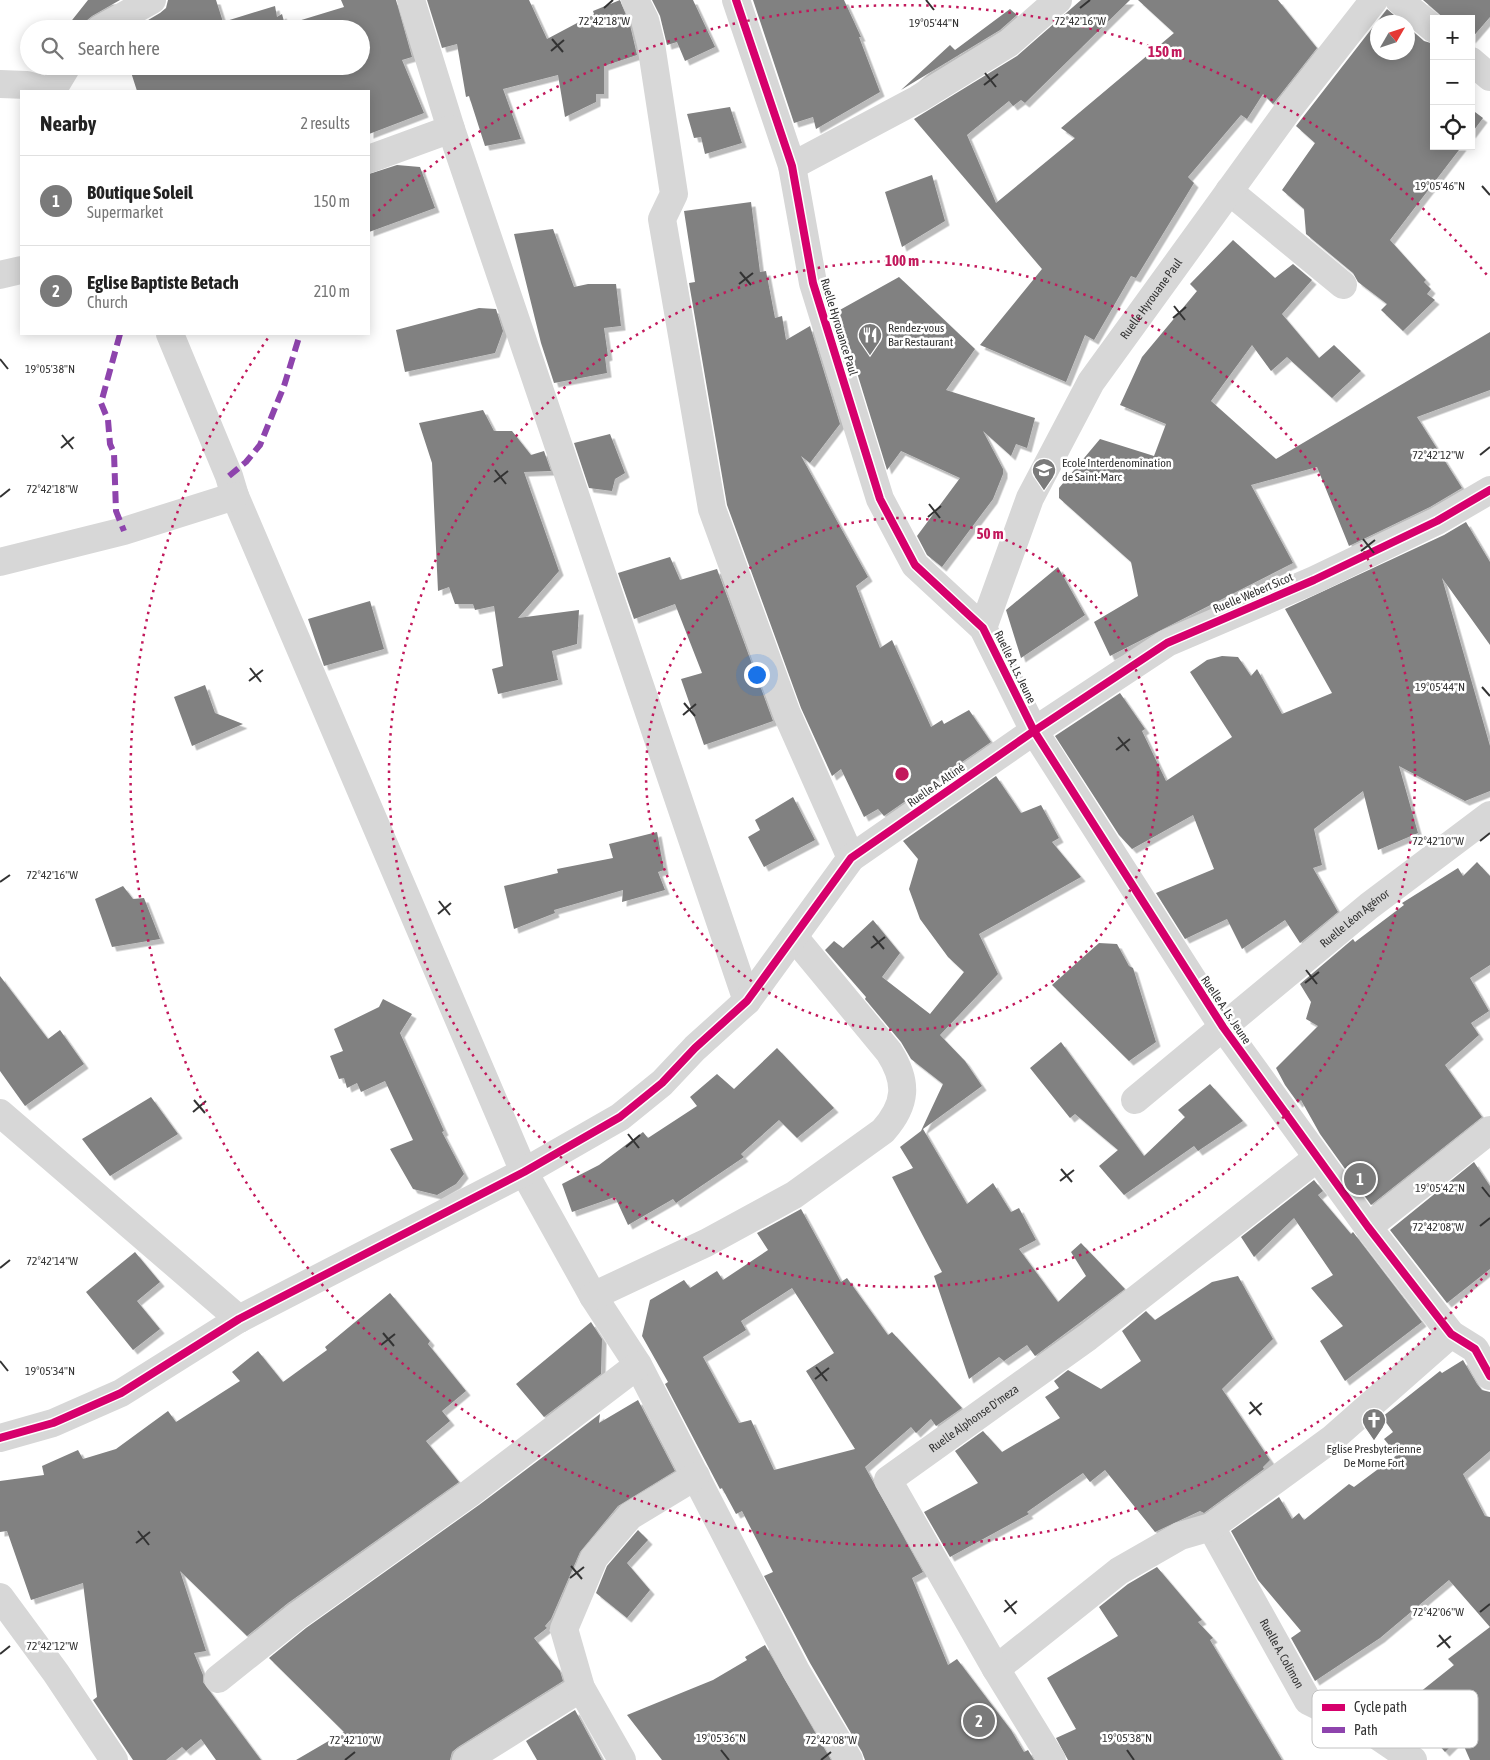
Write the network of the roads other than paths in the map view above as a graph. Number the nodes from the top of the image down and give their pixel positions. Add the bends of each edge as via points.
1 (152, 0) edge
2 (411, 0) edge
3 (635, 0) edge
4 (736, 0) edge
5 (1058, 0) edge
6 (1374, 0) edge
7 (1399, 0) edge
8 (116, 20) edge
9 (1430, 26) edge
10 (1475, 64) edge
11 (61, 75) edge
12 (1490, 77) edge
13 (0, 84) edge
14 (47, 90) edge
15 (52, 90) edge
16 (451, 129) junction
17 (370, 158) edge
18 (792, 166) junction
19 (1229, 192) junction
20 (20, 270) edge
21 (0, 275) edge
22 (1343, 285) dead end
23 (170, 335) edge
24 (1490, 490) edge
25 (235, 496) junction
26 (0, 562) edge
27 (983, 628) junction
28 (1034, 731) junction
29 (1490, 816) edge
30 (851, 858) junction
31 (794, 937) junction
32 (747, 1002) junction
33 (1223, 1027) junction
34 (1135, 1100) dead end
35 (0, 1114) edge
36 (1490, 1130) edge
37 (1317, 1158) junction
38 (524, 1172) junction
39 (1368, 1228) junction
40 (593, 1296) junction
41 (239, 1319) junction
42 (1452, 1334) junction
43 (1483, 1344) edge
44 (638, 1366) junction
45 (1490, 1376) edge
46 (0, 1438) edge
47 (696, 1476) junction
48 (1211, 1527) junction
49 (0, 1597) edge
50 (996, 1669) junction
51 (218, 1679) dead end
52 (582, 1688) junction
53 (1312, 1703) edge
54 (1395, 1748) edge
55 (114, 1760) edge
56 (466, 1760) edge
57 (622, 1760) edge
58 (849, 1760) edge
59 (1052, 1760) edge
60 (1413, 1760) edge

1 - 8 street
2 - 16 street
3 - 30 street via 646,20 668,154 674,194 662,218 712,509 787,714
4 - 18 street, Ruelle Hyrouance Paul
5 - 18 street via 1009,43 918,99
6 - 19 street, Ruelle Hyrouane Paul
7 - 9 street
10 - 12 street
11 - 15 street
13 - 14 street
16 - 17 street
16 - 32 street
18 - 27 street, Ruelle Hyrouance Paul via 812,283 880,499 915,565
19 - 22 street
19 - 27 street, Ruelle Hyrouane Paul via 1091,382 1030,498
20 - 21 street
23 - 25 street
24 - 28 street, Ruelle Webert Sicot via 1437,521 1314,580 1167,643
25 - 26 street via 124,531
25 - 38 street
27 - 28 street, Ruelle A. Ls. Jeune
28 - 30 street, Ruelle A. Altiné
28 - 33 street, Ruelle A. Ls. Jeune
29 - 33 street, Ruelle Léon Agénor via 1369,906
30 - 31 street, Ruelle A. Altiné
31 - 32 street, Ruelle A. Altiné
31 - 40 street via 898,1067 903,1084 902,1102 894,1118 883,1131 794,1195 706,1243
32 - 38 street, Ruelle A. Altiné via 695,1048 662,1083 620,1117
33 - 34 street, Ruelle Léon Agénor
33 - 37 street, Ruelle A. Ls. Jeune
35 - 41 street
36 - 39 street
37 - 39 street, Ruelle A. Ls. Jeune
37 - 50 street, Ruelle Alphonse D'meza via 1088,1337 888,1480
38 - 40 street
38 - 41 street, Ruelle A. Altiné
39 - 42 street, Ruelle A. Ls. Jeune
40 - 44 street
41 - 46 street, Ruelle A. Altiné via 121,1392 54,1423
42 - 43 street, Ruelle A. Ls. Jeune
42 - 48 street via 1333,1438
43 - 45 street, Ruelle A. Ls. Jeune
44 - 47 street
44 - 51 street via 463,1499 297,1616
47 - 52 street via 630,1516 594,1558 564,1629
47 - 58 street via 796,1671
48 - 50 street via 1180,1536 1119,1571
48 - 53 street, Ruelle A. Colimon
49 - 55 street
50 - 59 street, Ruelle Alphonse D'meza
52 - 56 street
52 - 57 street
54 - 60 street, Ruelle A. Colimon

